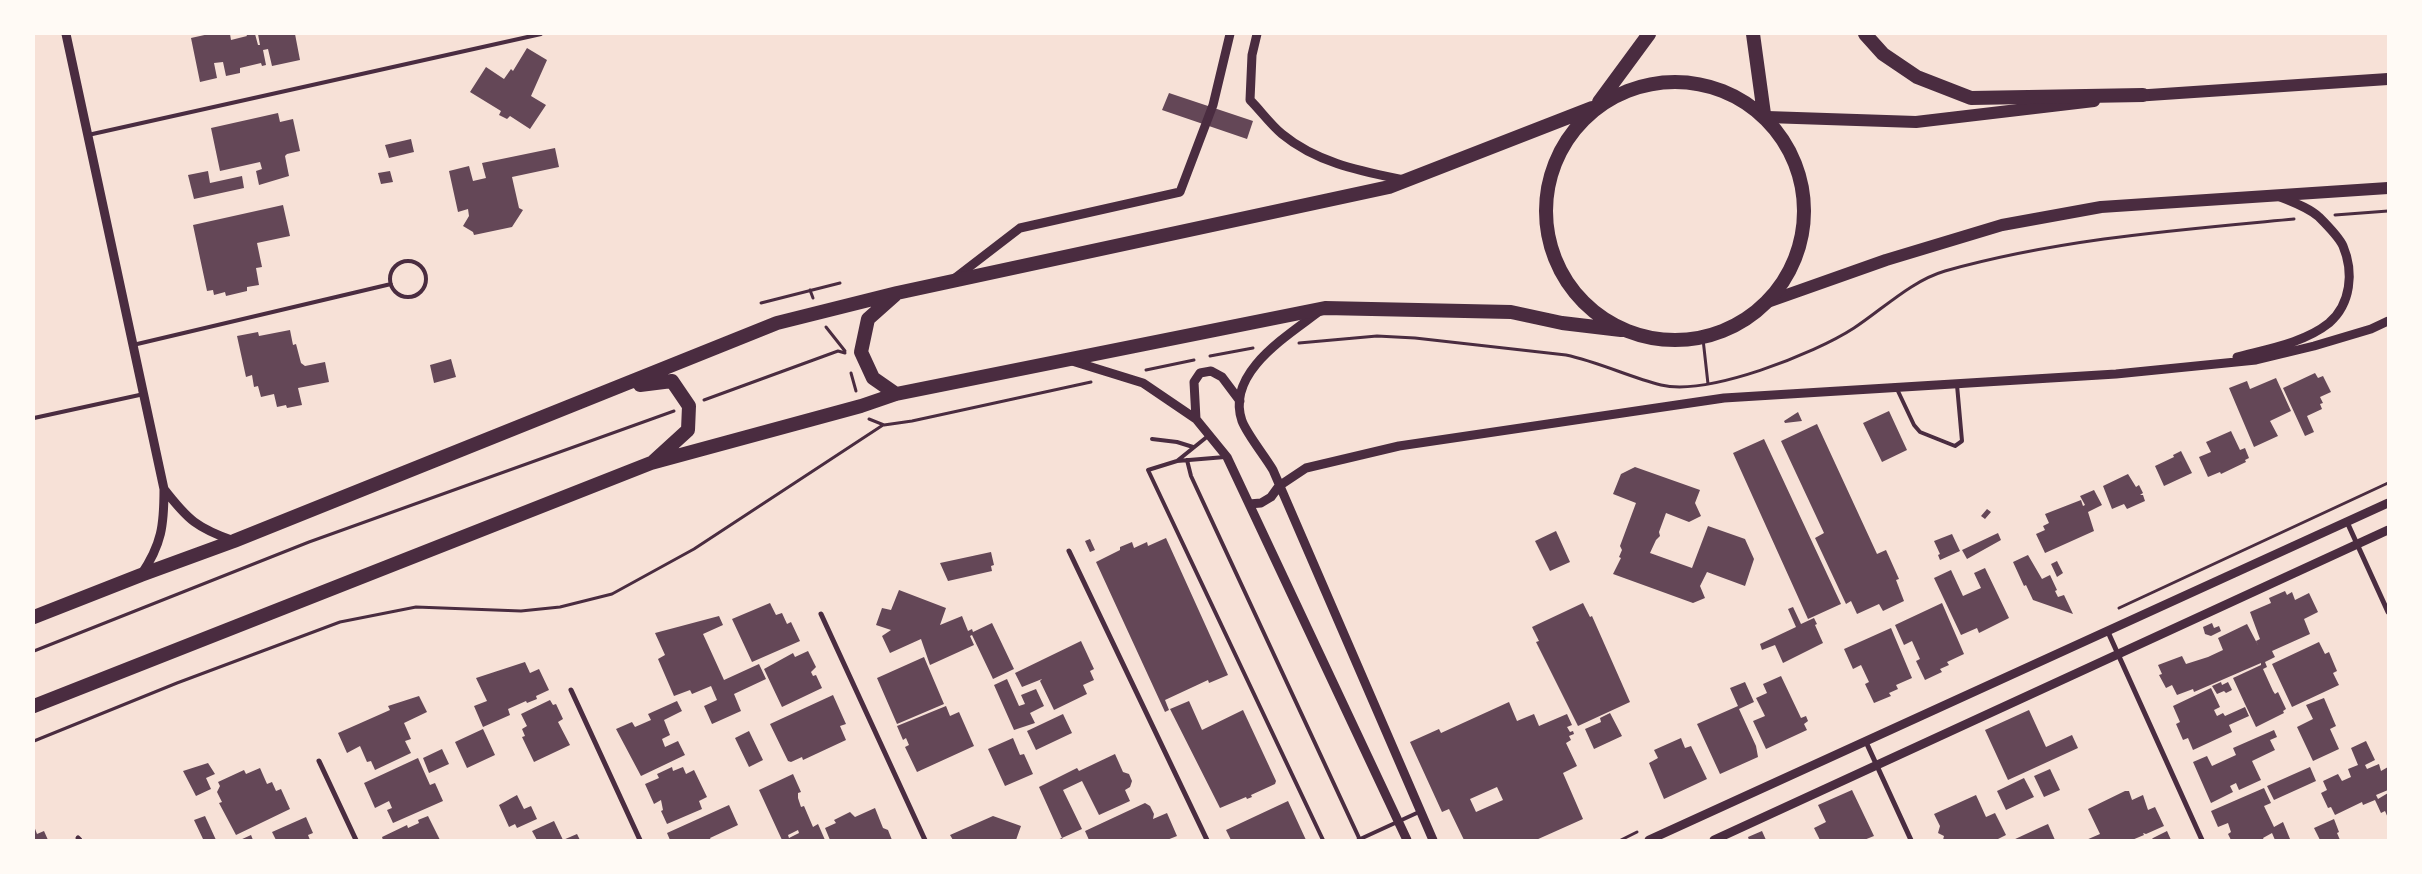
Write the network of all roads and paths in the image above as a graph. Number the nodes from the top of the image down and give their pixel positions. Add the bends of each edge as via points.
1 (66, 34) edge
2 (541, 34) edge
3 (1230, 34) edge
4 (1257, 34) edge
5 (1649, 34) edge
6 (1753, 34) edge
7 (1865, 34) edge
8 (2388, 79) edge
9 (2143, 95) junction
10 (1595, 105) junction
11 (1765, 116) junction
12 (88, 135) junction
13 (1410, 181) junction
14 (2388, 188) edge
15 (2276, 195) junction
16 (840, 283) dead end
17 (949, 283) junction
18 (391, 284) junction
19 (897, 293) junction
20 (1770, 301) junction
21 (760, 304) dead end
22 (1325, 308) junction
23 (822, 321) dead end
24 (2388, 321) edge
25 (1621, 330) junction
26 (1703, 339) junction
27 (133, 345) junction
28 (838, 351) dead end
29 (844, 351) dead end
30 (1069, 360) junction
31 (2212, 364) junction
32 (1708, 384) dead end
33 (1956, 385) junction
34 (616, 389) junction
35 (1897, 389) junction
36 (144, 394) junction
37 (896, 394) junction
38 (1240, 401) junction
39 (689, 406) junction
40 (34, 418) edge
41 (1196, 419) junction
42 (884, 425) dead end
43 (1209, 435) junction
44 (1152, 439) dead end
45 (1194, 448) junction
46 (1227, 457) junction
47 (1187, 460) junction
48 (1177, 461) junction
49 (651, 463) junction
50 (1279, 486) junction
51 (164, 489) junction
52 (2388, 503) edge
53 (1249, 504) junction
54 (2347, 522) junction
55 (2388, 530) edge
56 (234, 542) junction
57 (2357, 544) junction
58 (1069, 551) dead end
59 (141, 575) junction
60 (2388, 612) edge
61 (821, 614) dead end
62 (34, 617) edge
63 (2108, 632) junction
64 (34, 651) edge
65 (2118, 654) junction
66 (571, 690) dead end
67 (34, 706) edge
68 (34, 741) edge
69 (1866, 742) junction
70 (318, 761) dead end
71 (1877, 766) junction
72 (1420, 812) junction
73 (1399, 822) junction
74 (356, 840) edge
75 (640, 840) edge
76 (926, 840) edge
77 (1207, 840) edge
78 (1323, 840) edge
79 (1359, 840) edge
80 (1407, 840) edge
81 (1433, 840) edge
82 (1649, 840) edge
83 (1714, 840) edge
84 (1911, 840) edge
85 (2202, 840) edge

1 - 12 street
2 - 12 lane
3 - 17 street via 1213,105 1180,192 1020,228
4 - 13 street via 1252,55 1250,100 1282,134 1308,152 1334,164
5 - 10 highway
6 - 11 highway
7 - 9 highway via 1882,54 1917,76 1971,98
8 - 9 main road
9 - 11 main road via 1916,122
10 - 11 highway via 1653,81 1702,84 1712,85
10 - 13 highway
10 - 25 highway via 1553,161 1544,227 1569,288
11 - 20 highway via 1795,159 1806,209 1797,259
12 - 27 street
13 - 17 highway
14 - 15 main road
15 - 20 main road via 2101,207 2002,225 1886,260
15 - 31 street via 2318,217 2343,244 2349,268 2348,292 2342,309 2329,323 2308,336
16 - 21 path
17 - 19 highway
18 - 18 lane via 397,293 413,296 425,286 426,274 420,265 404,262 394,268
18 - 27 lane
19 - 34 highway via 777,323
19 - 37 highway via 868,319 861,352 873,378
20 - 26 highway via 1739,325
22 - 25 highway via 1511,312 1562,323
22 - 30 highway
22 - 38 street via 1257,362 1243,384
23 - 29 path
24 - 31 street via 2314,346 2256,360
25 - 26 highway via 1661,341
26 - 32 path
27 - 36 street
28 - 39 path
30 - 37 highway
30 - 41 street via 1143,383
31 - 33 street
33 - 35 street
33 - 35 lane via 1962,441 1955,446 1920,432
34 - 39 highway via 672,382
34 - 56 highway
35 - 50 street via 1724,398 1399,446 1306,468
36 - 40 lane
36 - 51 street
37 - 49 highway
38 - 41 street via 1222,377 1212,371 1200,373 1194,382
38 - 50 street via 1242,421 1273,470
39 - 49 highway via 688,430
39 - 64 path via 309,542
41 - 43 street
42 - 68 path via 694,549 612,594 560,607 521,611 416,607 340,622 176,683
43 - 45 lane
43 - 46 street
44 - 45 lane
45 - 48 lane
46 - 47 lane
46 - 53 street
47 - 48 lane
47 - 79 lane via 1191,476
48 - 78 lane via 1148,470
49 - 67 highway
50 - 53 street via 1271,497 1261,503
50 - 72 street
51 - 56 street via 183,514 198,527
51 - 59 street via 160,541
52 - 54 street
53 - 73 street
54 - 57 street
54 - 63 street
55 - 57 street
56 - 59 highway
57 - 60 street
57 - 65 street
58 - 77 street
59 - 62 highway
61 - 76 street
63 - 65 street
63 - 69 street
65 - 71 street
65 - 85 street
66 - 75 street
69 - 71 street
69 - 82 street
70 - 74 street
71 - 83 street
71 - 84 street
72 - 73 lane
72 - 81 street
73 - 79 lane
73 - 80 street

